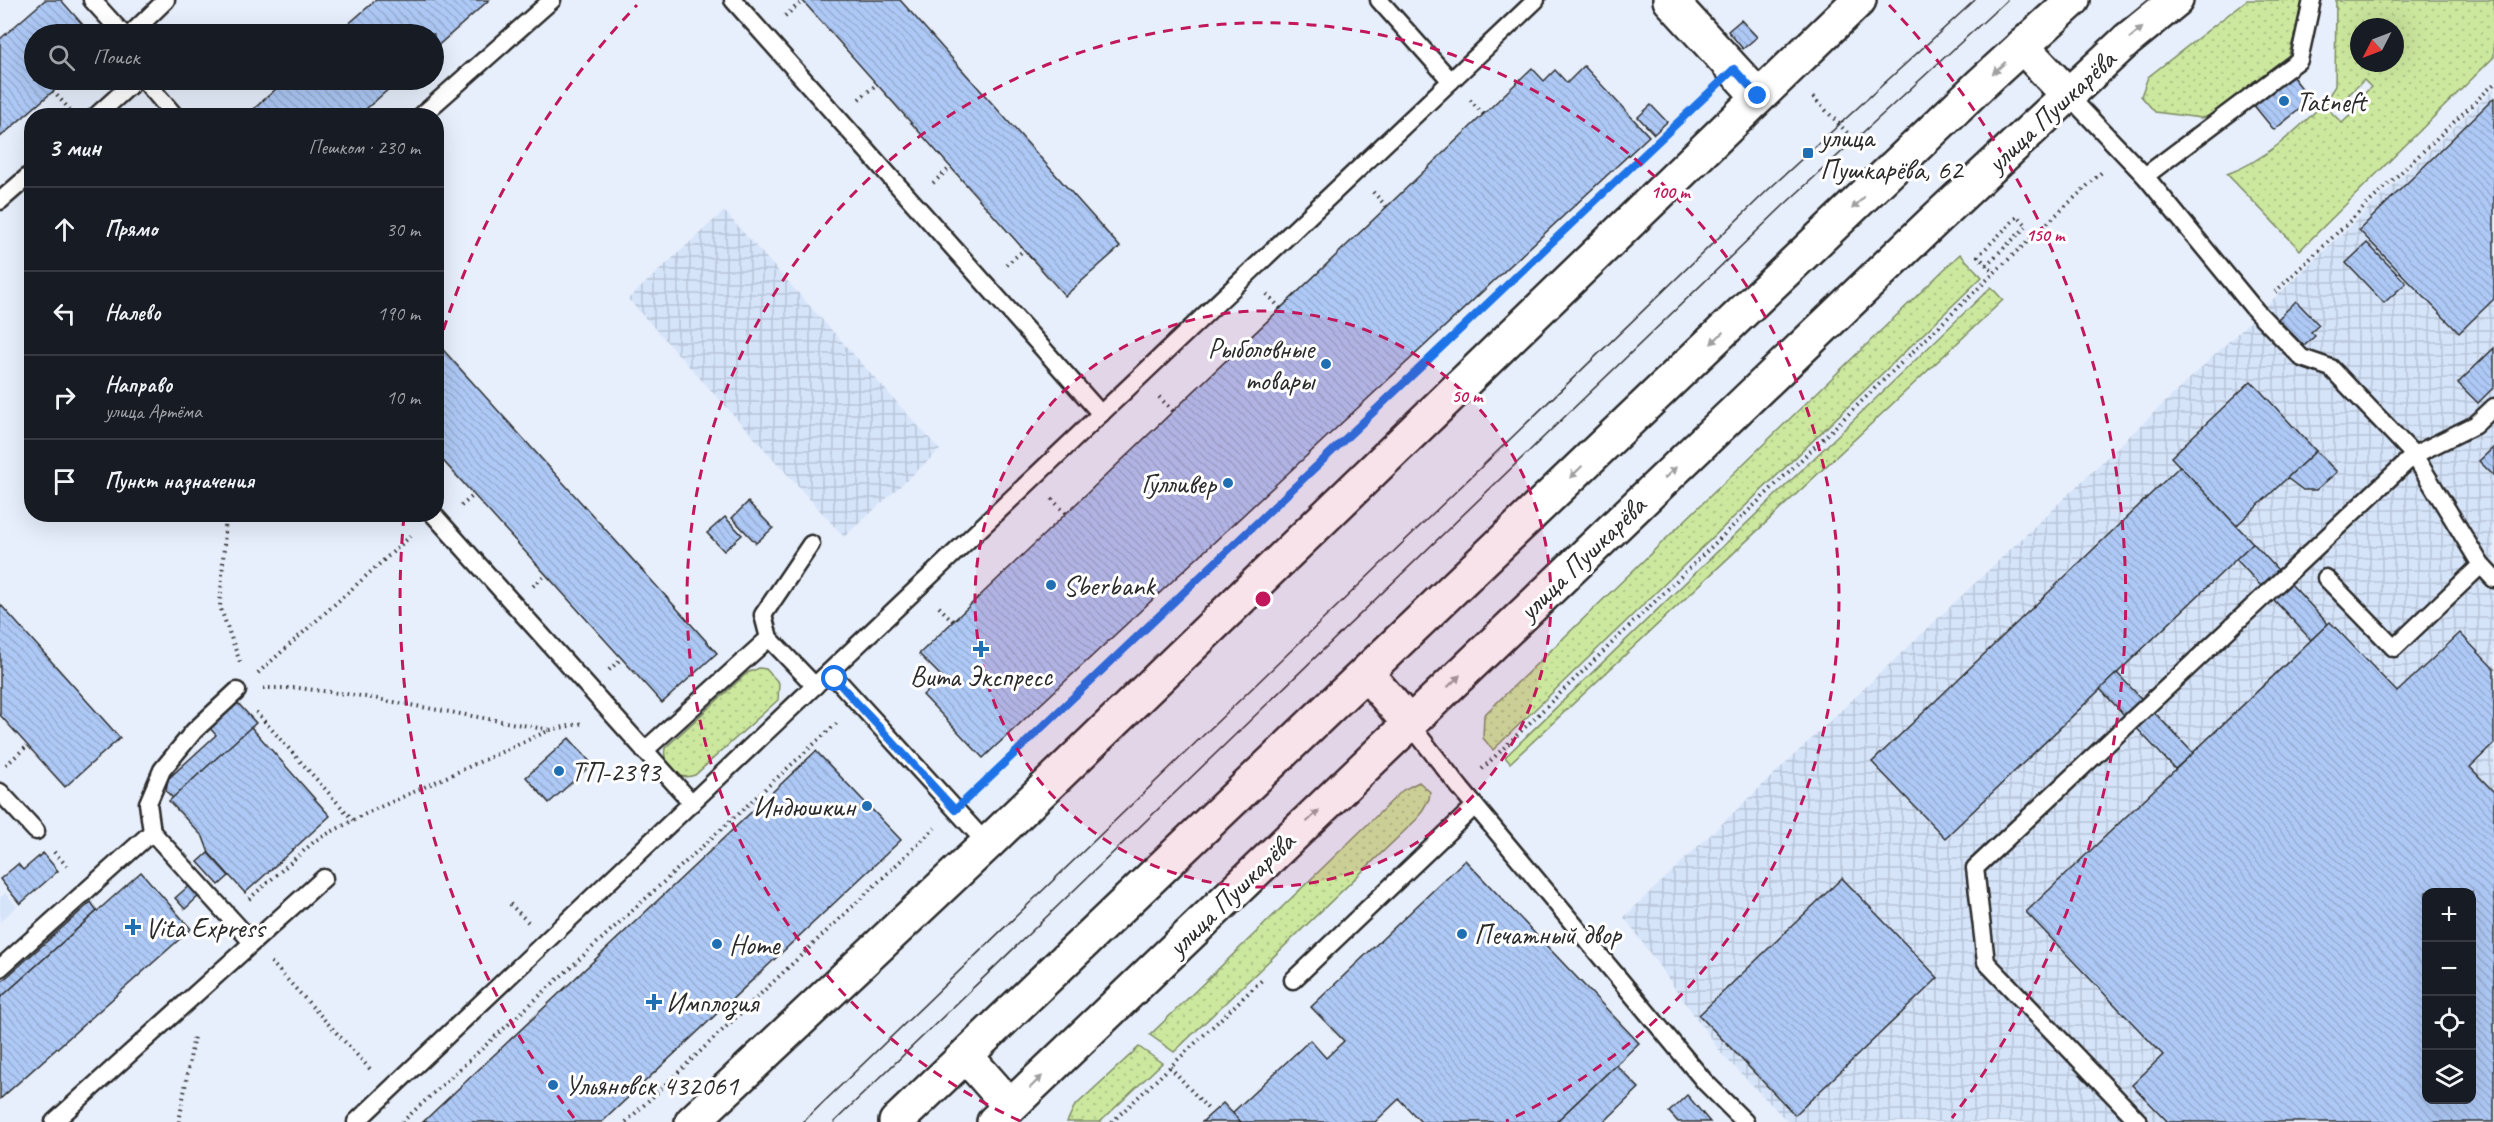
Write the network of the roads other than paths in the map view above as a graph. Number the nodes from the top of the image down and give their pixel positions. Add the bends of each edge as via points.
1 (92, 0) edge
2 (166, 0) edge
3 (552, 0) edge
4 (733, 0) edge
5 (1378, 0) edge
6 (1536, 0) edge
7 (1670, 0) edge
8 (1859, 0) edge
9 (2073, 0) edge
10 (2176, 0) edge
11 (2312, 0) edge
12 (114, 24) edge
13 (141, 24) edge
14 (2022, 46) junction
15 (1451, 81) junction
16 (125, 90) edge
17 (153, 90) edge
18 (2068, 95) junction
19 (1758, 96) junction
20 (105, 108) edge
21 (168, 108) edge
22 (430, 108) edge
23 (2145, 176) junction
24 (24, 180) edge
25 (0, 201) edge
26 (2494, 407) edge
27 (1101, 414) junction
28 (2414, 454) junction
29 (439, 522) edge
30 (811, 544) dead end
31 (2481, 565) junction
32 (2326, 578) dead end
33 (2494, 579) edge
34 (769, 638) junction
35 (830, 672) junction
36 (1366, 673) junction
37 (242, 686) road end
38 (815, 686) junction
39 (1409, 723) junction
40 (644, 751) junction
41 (0, 792) edge
42 (692, 803) junction
43 (1475, 806) junction
44 (36, 831) road end
45 (152, 832) junction
46 (987, 844) junction
47 (324, 878) dead end
48 (252, 942) junction
49 (0, 968) edge
50 (1293, 980) dead end
51 (966, 1056) junction
52 (1010, 1117) edge
53 (54, 1122) edge
54 (356, 1122) edge
55 (692, 1122) edge
56 (896, 1122) edge
57 (1745, 1122) edge
58 (2139, 1122) edge

1 - 12 lane
2 - 13 lane
3 - 22 lane
4 - 27 lane
5 - 15 lane
6 - 15 lane
7 - 19 main road
8 - 19 main road
9 - 14 main road
18 -> 10 main road, улица Пушкарёва
11 - 23 lane via 2299,60
14 - 18 main road
14 -> 36 main road
15 - 27 lane
16 - 20 lane
17 - 21 lane
18 - 23 lane
39 -> 18 main road, улица Пушкарёва
19 - 46 main road
23 - 28 lane via 2256,311 2302,358 2331,368
24 - 25 lane
26 - 28 lane via 2475,425
27 - 35 lane
28 - 31 lane
28 - 58 lane via 1975,868 1986,962
29 - 40 lane
30 - 34 lane via 763,615
31 - 32 lane via 2394,648
31 - 33 lane
34 - 38 lane
34 - 40 lane
35 - 38 lane
35 - 46 lane
36 - 39 main road
36 - 51 main road
37 - 45 lane via 194,731 162,770 148,803
38 - 42 lane
39 - 43 lane
52 -> 39 main road, улица Пушкарёва
40 - 42 lane
41 - 44 lane
42 - 54 lane
43 - 50 lane
43 - 57 lane via 1705,1082
45 - 48 lane
45 - 49 lane
46 - 55 main road
47 - 48 lane
48 - 53 lane
51 - 52 main road
51 - 56 main road

